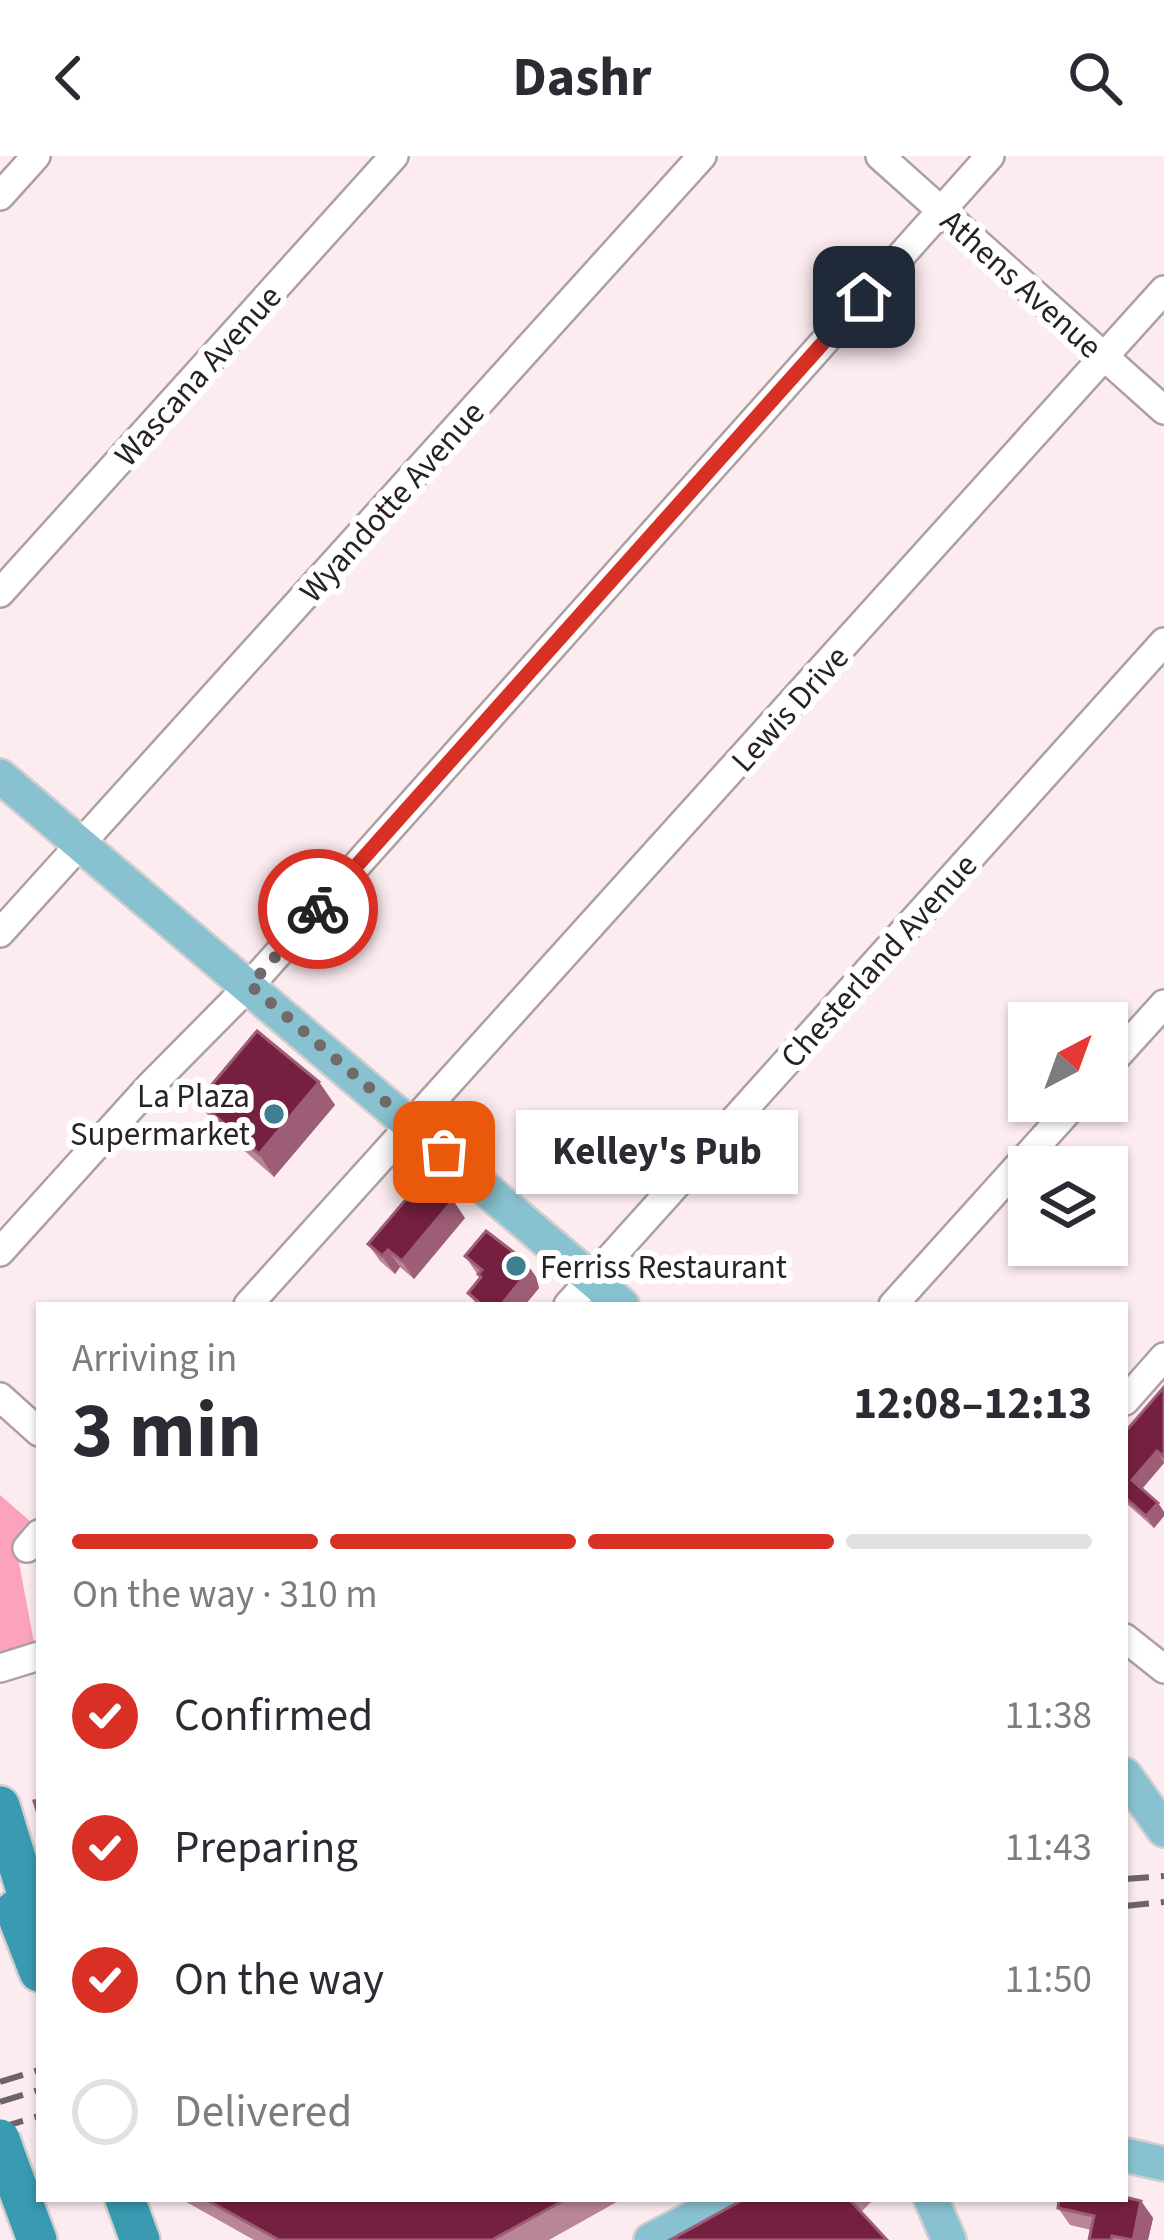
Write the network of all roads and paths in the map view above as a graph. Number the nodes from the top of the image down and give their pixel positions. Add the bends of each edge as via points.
1 (36, 156) edge
2 (394, 156) edge
3 (702, 156) edge
4 (880, 156) edge
5 (990, 156) edge
6 (0, 196) edge
7 (941, 211) junction
8 (1164, 290) edge
9 (1104, 357) junction
10 (1164, 410) edge
11 (0, 593) edge
12 (1164, 642) edge
13 (0, 776) edge
14 (81, 846) junction
15 (0, 933) edge
16 (250, 985) junction
17 (1164, 1004) edge
18 (1128, 1044) edge
19 (1058, 1122) edge
20 (414, 1125) junction
21 (0, 1252) edge
22 (592, 1279) junction
23 (251, 1302) edge
24 (571, 1302) edge
25 (619, 1302) edge
26 (896, 1302) edge
27 (1164, 1358) edge
28 (0, 1397) edge
29 (1128, 1398) edge
30 (36, 1429) edge
31 (1128, 1640) edge
32 (36, 1657) edge
33 (0, 1668) edge
34 (1164, 1669) edge
35 (1134, 1786) edge
36 (0, 1806) edge
37 (1164, 1830) edge
38 (0, 1870) edge
39 (36, 1923) edge
40 (36, 1964) edge
41 (4, 2149) edge
42 (1128, 2156) edge
43 (1164, 2164) edge
44 (126, 2202) edge
45 (724, 2202) edge
46 (933, 2202) edge
47 (38, 2240) edge
48 (140, 2240) edge
49 (651, 2240) edge
50 (949, 2240) edge

1 - 6 street
2 - 11 street, Wascana Avenue
3 - 14 street, Wyandotte Avenue
4 - 7 street, Athens Avenue
5 - 7 street
7 - 9 street, Athens Avenue
7 - 16 street
8 - 9 street, Lewis Drive
9 - 10 street, Athens Avenue
9 - 20 street, Lewis Drive
12 - 22 street, Chesterland Avenue
13 - 14 main road
14 - 15 street, Wyandotte Avenue
14 - 16 main road
16 - 20 main road
16 - 21 street
17 - 18 street
19 - 26 street
20 - 22 main road
20 - 23 street, Lewis Drive
22 - 24 street, Chesterland Avenue
22 - 25 main road
27 - 29 street
28 - 30 street
31 - 34 street
32 - 33 street
35 - 37 main road
36 - 39 highway
38 - 40 highway
41 - 47 highway
42 - 43 main road
44 - 48 highway
45 - 49 main road
46 - 50 main road

